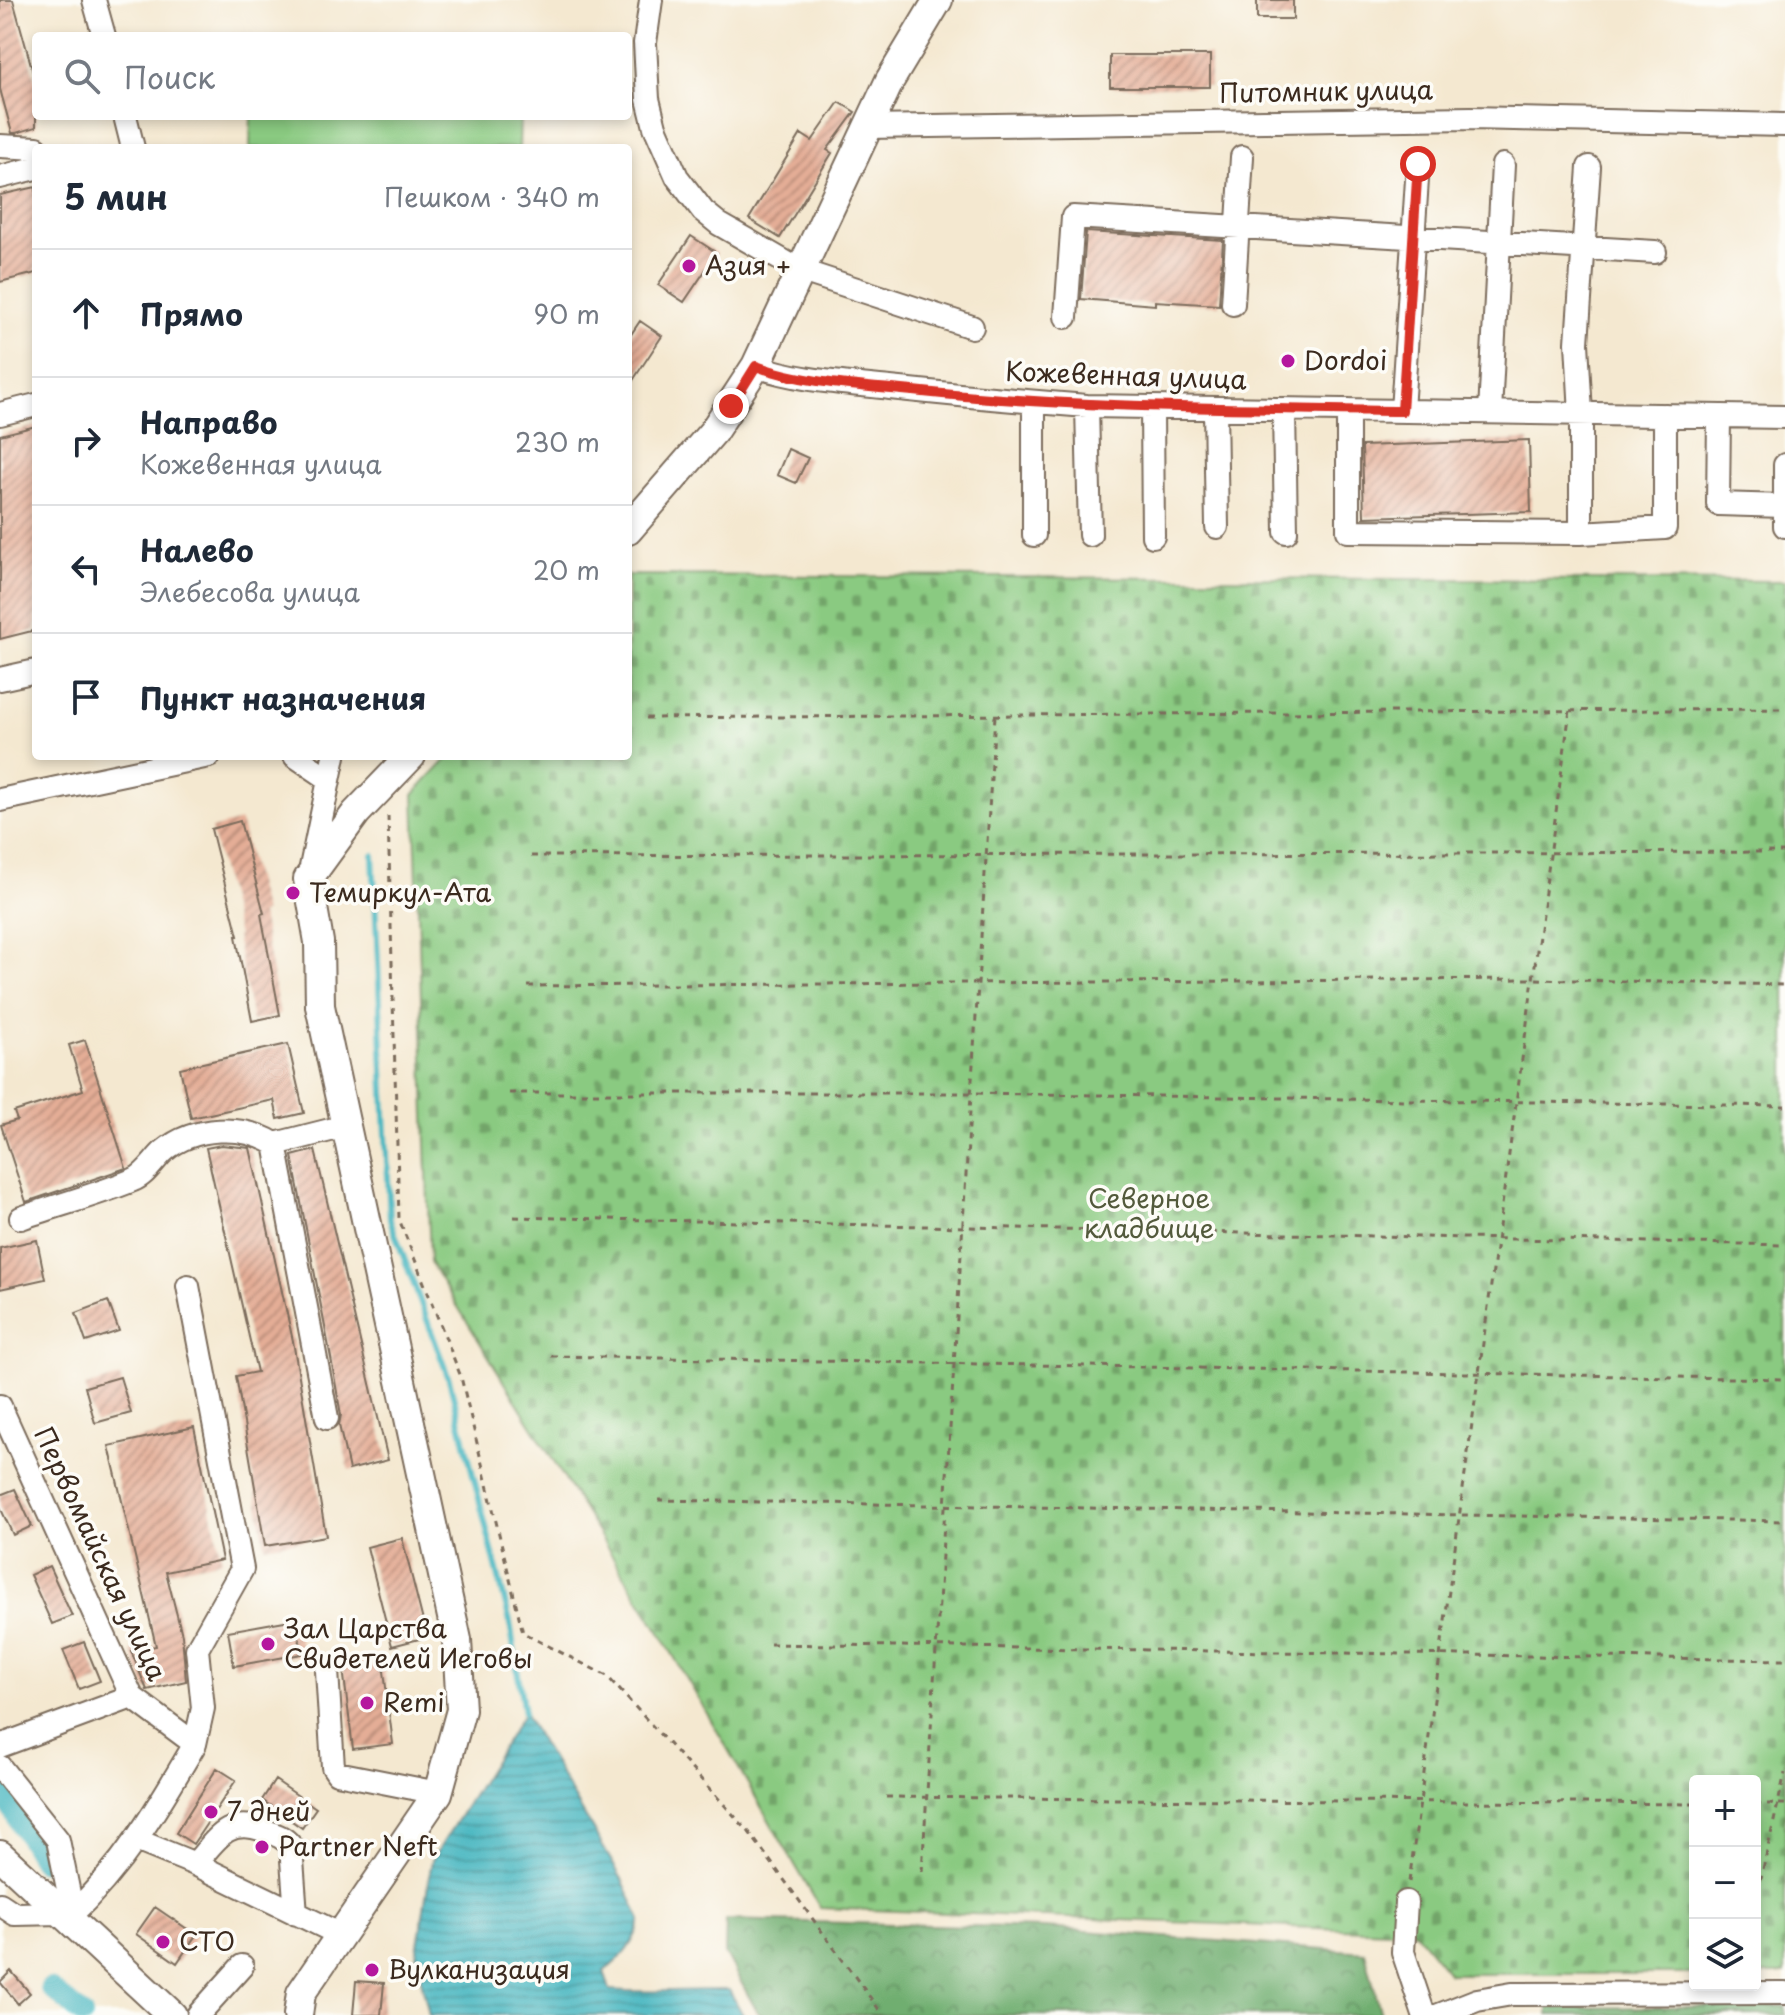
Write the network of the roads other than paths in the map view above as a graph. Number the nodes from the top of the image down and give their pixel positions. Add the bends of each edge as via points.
1 (94, 0) edge
2 (651, 0) edge
3 (938, 0) edge
4 (103, 32) edge
5 (125, 120) edge
6 (1785, 125) edge
7 (867, 127) junction
8 (127, 144) edge
9 (0, 146) edge
10 (32, 148) edge
11 (1242, 157) dead end
12 (1418, 164) dead end
13 (1503, 165) dead end
14 (1589, 167) dead end
15 (32, 169) edge
16 (0, 177) edge
17 (1238, 227) junction
18 (1414, 238) junction
19 (1499, 243) junction
20 (1582, 248) junction
21 (1655, 252) dead end
22 (799, 270) junction
23 (1233, 304) dead end
24 (1066, 317) dead end
25 (972, 327) dead end
26 (756, 366) junction
27 (1034, 402) junction
28 (32, 406) edge
29 (1087, 406) junction
30 (1152, 407) junction
31 (1215, 408) junction
32 (1284, 409) junction
33 (1348, 410) junction
34 (1402, 411) junction
35 (1490, 412) junction
36 (0, 414) edge
37 (1581, 414) junction
38 (1665, 415) junction
39 (1719, 416) junction
40 (1785, 417) edge
41 (1785, 465) edge
42 (1784, 506) edge
43 (632, 525) edge
44 (1785, 526) edge
45 (1217, 527) dead end
46 (1286, 532) dead end
47 (1581, 533) junction
48 (1034, 535) dead end
49 (1090, 535) dead end
50 (1153, 536) dead end
51 (32, 672) edge
52 (0, 679) edge
53 (169, 760) edge
54 (301, 760) edge
55 (333, 760) edge
56 (407, 760) edge
57 (329, 779) junction
58 (0, 800) edge
59 (308, 879) junction
60 (346, 1126) junction
61 (275, 1144) junction
62 (21, 1218) dead end
63 (188, 1286) dead end
64 (0, 1406) edge
65 (327, 1418) dead end
66 (327, 1671) dead end
67 (132, 1697) junction
68 (195, 1744) junction
69 (0, 1746) edge
70 (0, 1767) edge
71 (438, 1793) junction
72 (136, 1840) junction
73 (0, 1855) edge
74 (195, 1864) junction
75 (1406, 1902) road end
76 (0, 1904) edge
77 (296, 1914) junction
78 (65, 1915) junction
79 (341, 1935) junction
80 (242, 1966) dead end
81 (1785, 1993) edge
82 (299, 2004) edge
83 (1482, 2007) edge
84 (173, 2013) edge
85 (198, 2015) edge
86 (275, 2015) edge
87 (1424, 2015) edge
88 (1439, 2015) edge

1 - 4 street
2 - 22 street via 645,43 648,99 677,177 719,224
3 - 7 main road
5 - 8 street
6 - 7 street, Питомник улица via 1471,118
7 - 22 main road
9 - 10 street
11 - 17 street
12 - 18 street
13 - 19 street
14 - 20 street
15 - 16 street
17 - 18 street
17 - 23 street
17 - 24 street via 1073,217
18 - 19 street
18 - 34 street
19 - 20 street
19 - 35 street
20 - 21 street
20 - 37 street via 1577,343
22 - 25 street
22 - 26 main road
26 - 27 street, Кожевенная улица via 822,381
26 - 43 main road via 713,432
27 - 29 street, Кожевенная улица
27 - 48 street
28 - 36 street
29 - 30 street, Кожевенная улица
29 - 49 street
30 - 31 street, Кожевенная улица
30 - 50 street
31 - 32 street, Кожевенная улица
31 - 45 street
32 - 33 street, Кожевенная улица
32 - 46 street
33 - 34 street, Кожевенная улица
33 - 47 street via 1348,531
34 - 35 street, Кожевенная улица
35 - 37 street, Кожевенная улица
37 - 38 street, Кожевенная улица
37 - 47 street
38 - 39 street, Кожевенная улица
38 - 47 street via 1665,528
39 - 40 street, Кожевенная улица
39 - 42 street via 1718,504
41 - 42 street
42 - 44 street
51 - 52 street
53 - 58 street
54 - 57 street
55 - 57 street
56 - 59 main road via 356,813
57 - 59 street
59 - 60 main road via 319,942 320,1006
60 - 61 street
60 - 71 main road via 457,1640 461,1710
61 - 62 street via 249,1132 194,1135 166,1149 137,1179
61 - 65 street
63 - 68 street via 242,1569 197,1649 203,1708
64 - 67 street, Первомайская улица
66 - 71 street via 337,1773
67 - 68 street, Первомайская улица
67 - 69 street
68 - 72 street
70 - 78 street via 58,1840 69,1894
71 - 79 main road
72 - 74 street
72 - 78 street via 95,1893
73 - 78 main road
74 - 77 street
74 - 77 street via 219,1836 235,1827 246,1824 285,1838 291,1846
75 - 87 street via 1403,1952
76 - 78 street via 15,1914
77 - 79 street
78 - 84 main road
79 - 82 main road
80 - 85 street
81 - 83 street via 1512,1994
82 - 86 main road
83 - 88 street

